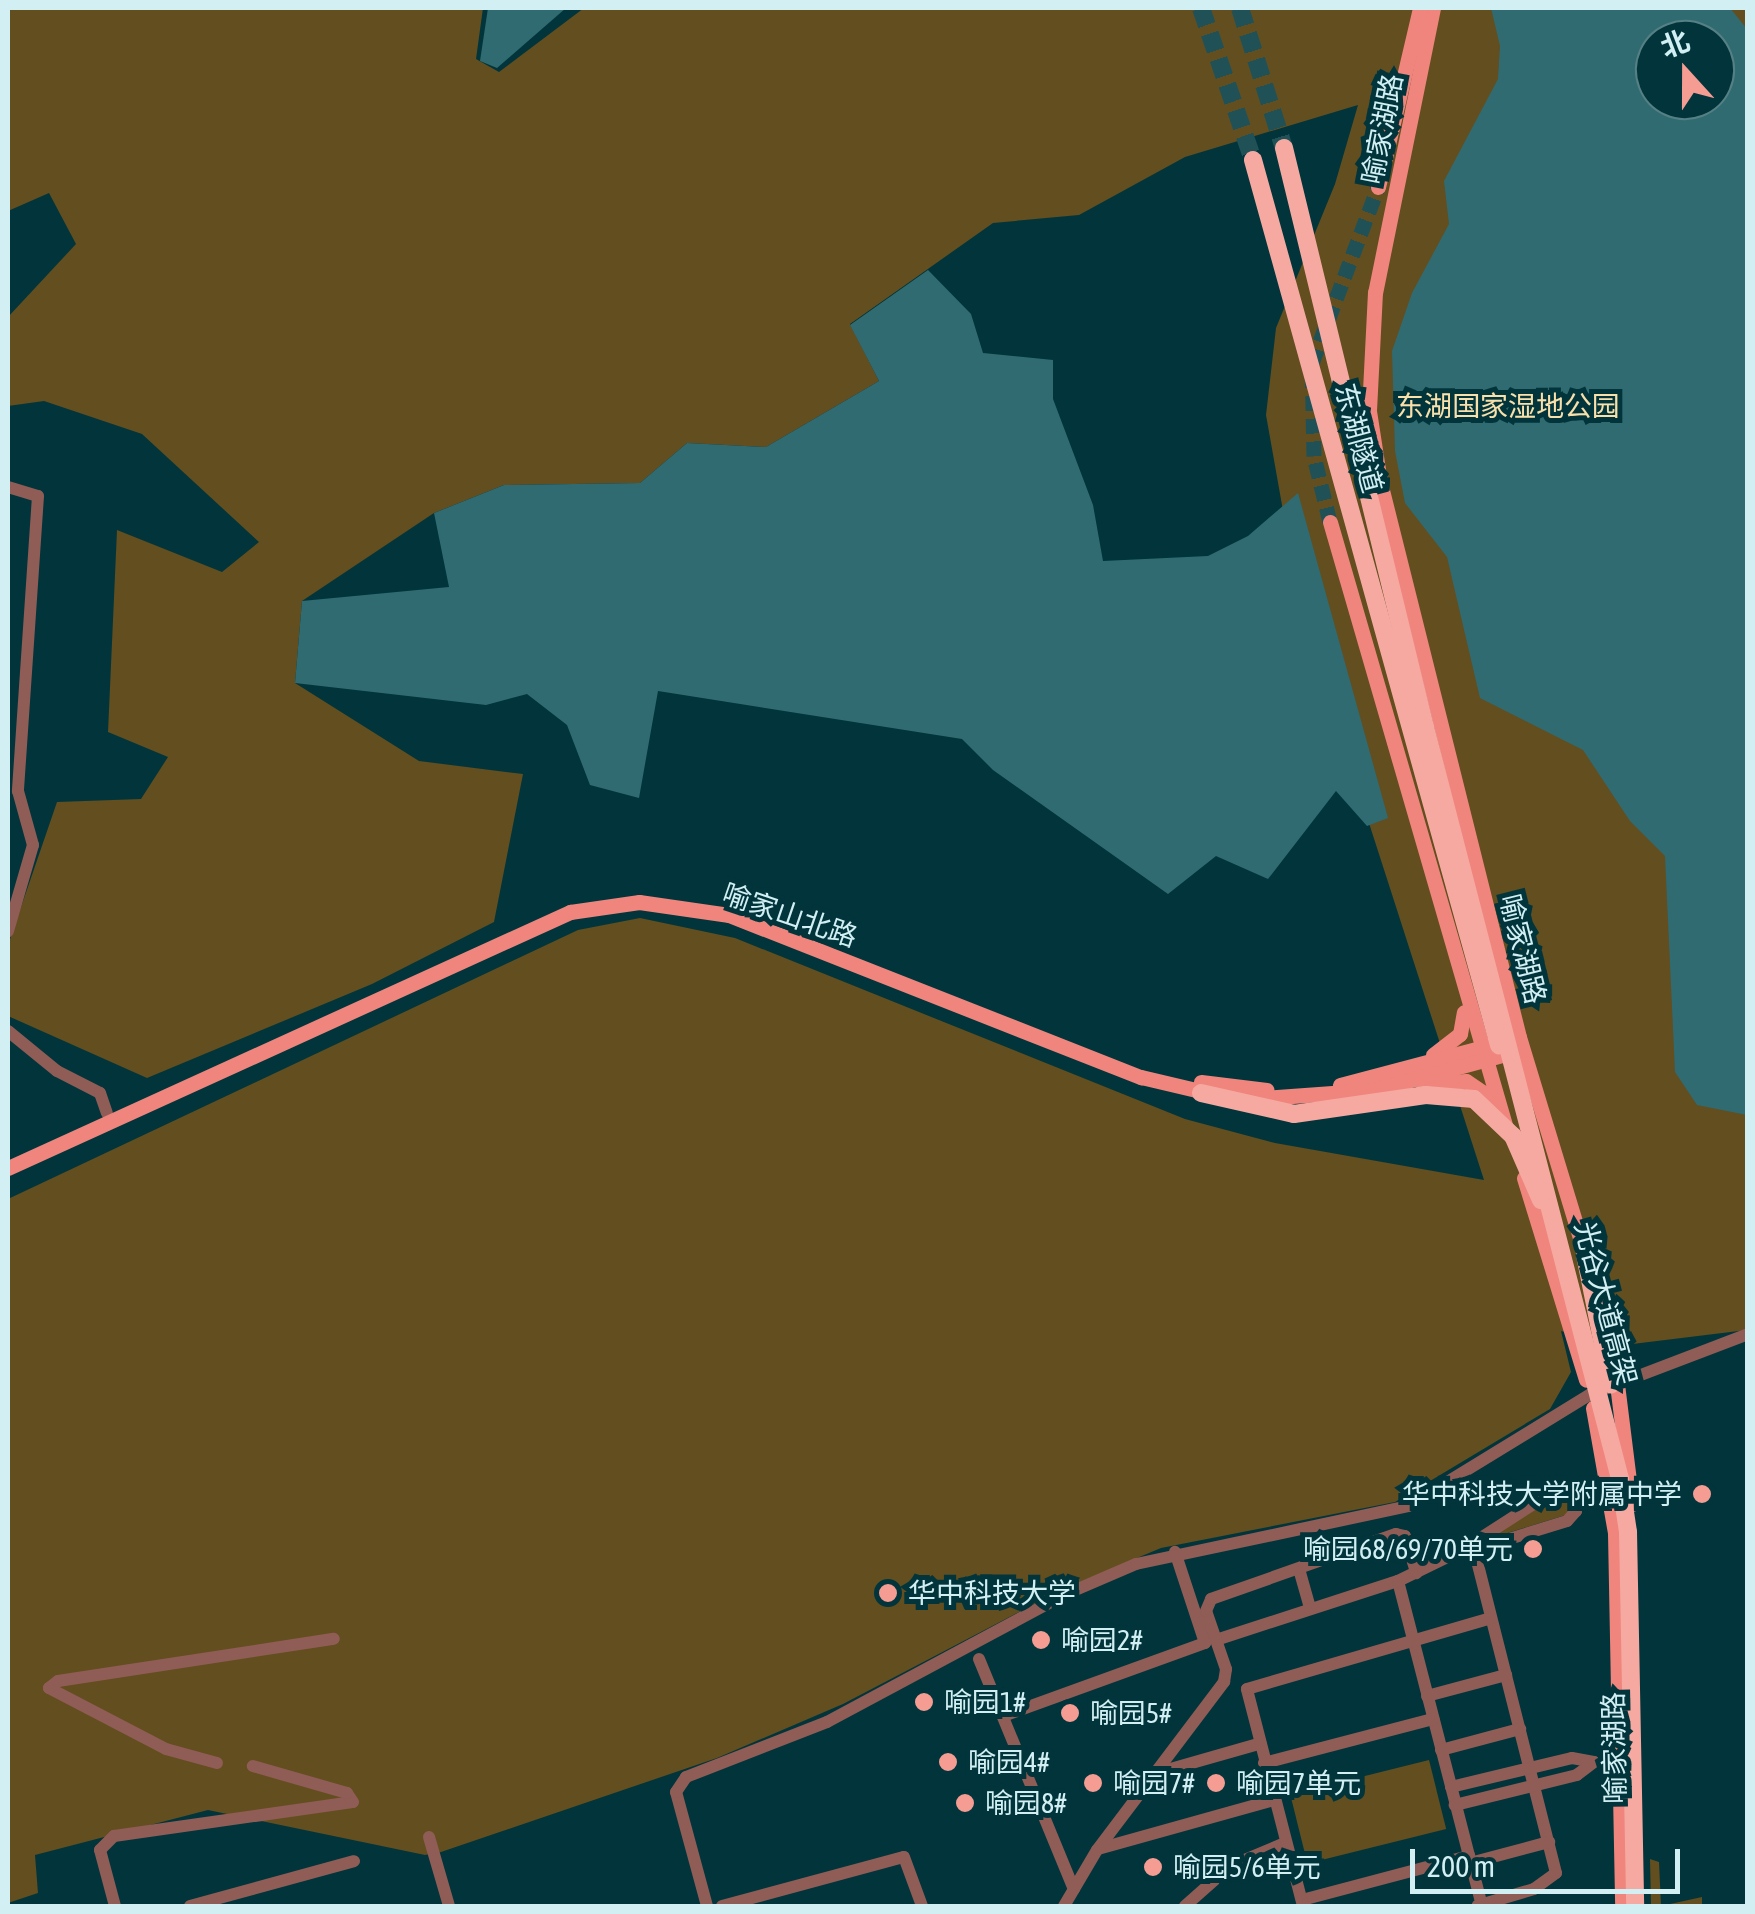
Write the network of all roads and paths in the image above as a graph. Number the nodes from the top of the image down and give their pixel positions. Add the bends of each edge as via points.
1 (1420, 8) edge
2 (1433, 8) edge
3 (1284, 148) tunnel mouth
4 (1253, 160) tunnel mouth
5 (1378, 187) tunnel mouth
6 (8, 488) edge
7 (1330, 522) tunnel mouth
8 (1398, 688) junction
9 (1426, 728) junction
10 (1394, 752) junction
11 (8, 931) edge
12 (1463, 998) junction
13 (8, 1031) edge
14 (1521, 1043) junction
15 (1481, 1054) junction
16 (1372, 1084) junction
17 (1201, 1093) junction
18 (1500, 1111) junction
19 (107, 1114) junction
20 (8, 1159) edge
21 (8, 1168) edge
22 (1543, 1205) junction
23 (1585, 1256) junction
24 (1748, 1334) edge
25 (1618, 1384) junction
26 (1591, 1394) junction
27 (1620, 1478) junction
28 (1175, 1552) junction
29 (1460, 1552) junction
30 (1476, 1558) junction
31 (1299, 1569) junction
32 (1416, 1572) junction
33 (1398, 1581) junction
34 (1310, 1608) junction
35 (1491, 1618) junction
36 (334, 1639) dead end
37 (1216, 1640) junction
38 (1412, 1640) junction
39 (979, 1659) dead end
40 (1506, 1675) junction
41 (1224, 1682) junction
42 (1247, 1689) junction
43 (1426, 1696) junction
44 (1003, 1716) junction
45 (1433, 1719) junction
46 (1520, 1730) junction
47 (1258, 1744) junction
48 (1441, 1750) junction
49 (1618, 1761) junction
50 (217, 1762) dead end
51 (1594, 1762) junction
52 (1264, 1764) junction
53 (253, 1766) dead end
54 (1531, 1769) junction
55 (1152, 1774) junction
56 (1535, 1786) junction
57 (1451, 1787) junction
58 (1274, 1800) junction
59 (1455, 1805) junction
60 (429, 1836) dead end
61 (1548, 1842) junction
62 (1285, 1844) junction
63 (1097, 1850) junction
64 (1470, 1859) junction
65 (354, 1861) dead end
66 (1074, 1889) junction
67 (1303, 1903) edge
68 (1479, 1904) edge
69 (115, 1906) edge
70 (190, 1906) edge
71 (448, 1906) edge
72 (707, 1906) edge
73 (722, 1906) edge
74 (922, 1906) edge
75 (1064, 1906) edge
76 (1185, 1906) edge
77 (1629, 1906) edge
78 (1644, 1906) edge

1 - 5 main road, 喻家湖路
2 - 9 main road, 喻家湖路 via 1368,344 1369,411
3 - 9 highway, 东湖隧道
4 - 8 highway, 东湖隧道
6 - 11 street via 38,496 18,791 33,845
7 - 10 main road, 喻家湖路
8 - 9 highway, 东湖隧道
8 - 10 main road
9 - 14 main road, 喻家湖路
9 - 22 highway, 光谷大道高架
9 - 27 highway, 光谷大道高架
10 - 12 main road, 喻家湖路
12 - 15 main road, 喻家湖路
12 - 16 main road via 1464,1026 1451,1044
13 - 19 street via 100,1093
14 - 15 main road, 喻家山北路
14 - 23 main road, 喻家湖路
15 - 16 main road, 喻家山北路
15 - 18 main road, 喻家湖路
16 - 17 main road, 喻家山北路 via 1282,1100
16 - 18 main road via 1466,1081 1491,1095
16 - 19 main road, 喻家山北路 via 1258,1090 1152,1071 732,906 640,893 568,904
17 - 21 main road, 喻家山北路 via 1141,1077 729,914 640,902 570,912
17 - 22 highway via 1267,1112 1346,1111 1426,1095 1474,1098 1513,1136
18 - 26 main road, 喻家湖路
19 - 20 main road, 喻家山北路
22 - 77 highway, 光谷大道高架 via 1593,1374 1622,1532
23 - 25 main road, 喻家湖路
23 - 27 highway via 1623,1439
24 - 25 street
25 - 26 street
25 - 78 main road, 喻家湖路 via 1636,1528
26 - 28 street via 1408,1506 1370,1519
26 - 49 main road, 喻家湖路 via 1615,1533
27 - 77 highway, 光谷大道高架 via 1628,1532
28 - 44 street via 1205,1643
28 - 72 street via 1066,1594 827,1722 686,1778 676,1792
29 - 30 street
29 - 30 street via 1566,1484 1575,1494 1576,1511 1567,1521 1483,1546
29 - 32 street
30 - 35 street
31 - 32 street via 1302,1562 1396,1534 1405,1536
31 - 34 street
31 - 37 street via 1211,1599 1206,1611
32 - 33 street
33 - 34 street
33 - 38 street
34 - 37 street
35 - 38 street
35 - 40 street
36 - 50 street via 58,1681 50,1688 166,1749
37 - 41 street
38 - 42 street
38 - 43 street
39 - 44 street
40 - 43 street
40 - 46 street
41 - 42 street
41 - 55 street
42 - 47 street
43 - 45 street
44 - 66 street
45 - 48 street
45 - 52 street
46 - 48 street
46 - 54 street
47 - 52 street
47 - 55 street
48 - 57 street
49 - 51 street
49 - 77 main road, 喻家湖路
51 - 54 street via 1572,1758
51 - 56 street
52 - 58 street
53 - 69 street via 347,1793 353,1802 114,1836 100,1850
54 - 56 street
54 - 57 street
55 - 63 street
56 - 59 street
56 - 61 street
57 - 59 street
58 - 62 street
58 - 63 street
59 - 64 street
60 - 71 street
61 - 64 street
61 - 68 street via 1556,1873 1550,1882
62 - 67 street
62 - 76 street via 1230,1866
63 - 66 street
64 - 67 street
64 - 68 street
65 - 70 street
66 - 75 street
73 - 74 street via 904,1857

